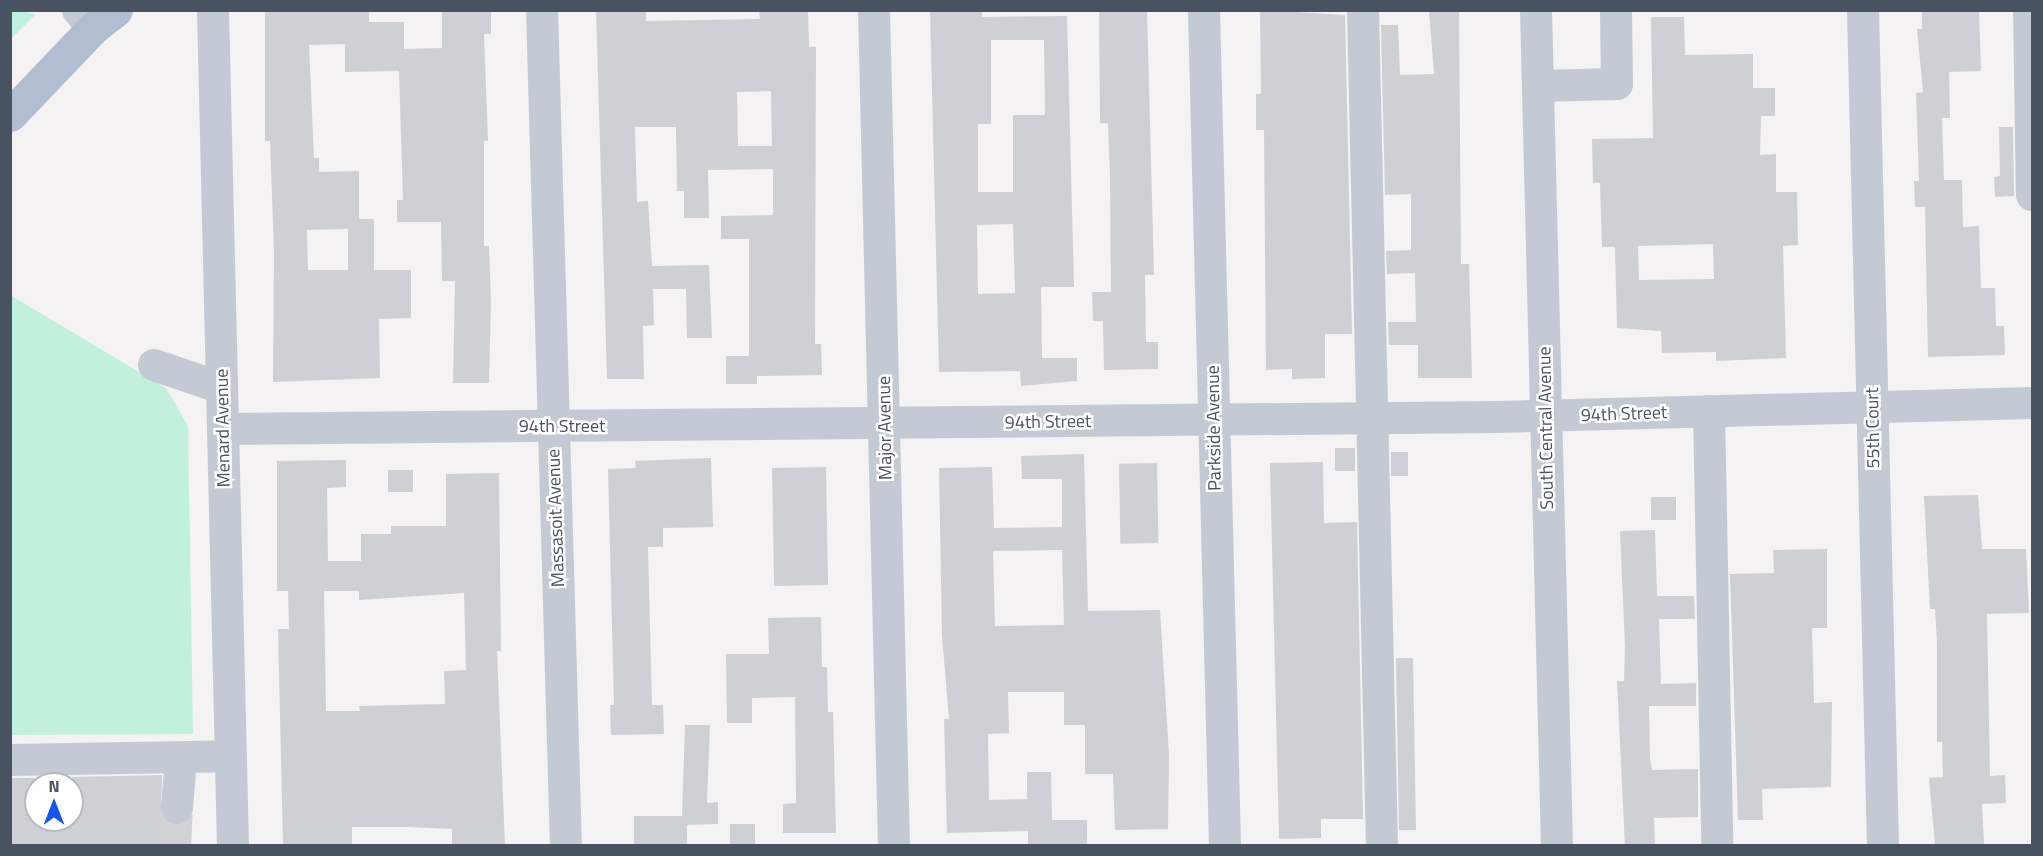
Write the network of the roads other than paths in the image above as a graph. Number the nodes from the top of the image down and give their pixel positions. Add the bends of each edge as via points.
1 (213, 10) edge
2 (542, 10) edge
3 (874, 10) edge
4 (1204, 10) edge
5 (1363, 10) edge
6 (1536, 10) edge
7 (1616, 10) edge
8 (1863, 10) edge
9 (2029, 10) edge
10 (96, 16) edge
11 (1538, 86) junction
12 (10, 115) edge
13 (2032, 195) edge
14 (154, 365) dead end
15 (222, 388) junction
16 (2032, 403) edge
17 (1873, 407) junction
18 (1709, 411) junction
19 (1546, 416) junction
20 (1373, 418) junction
21 (1214, 420) junction
22 (553, 425) junction
23 (885, 425) junction
24 (223, 429) junction
25 (231, 756) junction
26 (181, 758) junction
27 (10, 760) edge
28 (177, 808) tunnel mouth
29 (233, 846) edge
30 (566, 846) edge
31 (894, 846) edge
32 (1225, 846) edge
33 (1382, 846) edge
34 (1557, 846) edge
35 (1717, 846) edge
36 (1883, 846) edge

1 - 15 street, Menard Avenue
2 - 22 street, Massasoit Avenue
3 - 23 street, Major Avenue
4 - 21 street, Parkside Avenue
5 - 20 street
6 - 11 street, South Central Avenue
7 - 11 street via 1617,84
8 - 17 street, 55th Court
9 - 13 street
10 - 12 main road
11 - 19 street, South Central Avenue
14 - 15 street
15 - 24 street, Menard Avenue
16 - 17 street, 94th Street
17 - 18 street, 94th Street
17 - 36 street, 55th Court
18 - 19 street, 94th Street
18 - 35 street
19 - 20 street, 94th Street
19 - 34 street, South Central Avenue
20 - 21 street, 94th Street
20 - 33 street
21 - 23 street, 94th Street
21 - 32 street, Parkside Avenue
22 - 23 street, 94th Street
22 - 24 street, 94th Street
22 - 30 street, Massasoit Avenue
23 - 31 street, Major Avenue
24 - 25 street, Menard Avenue
25 - 26 street
25 - 29 street, Menard Avenue
26 - 27 street
26 - 28 street

